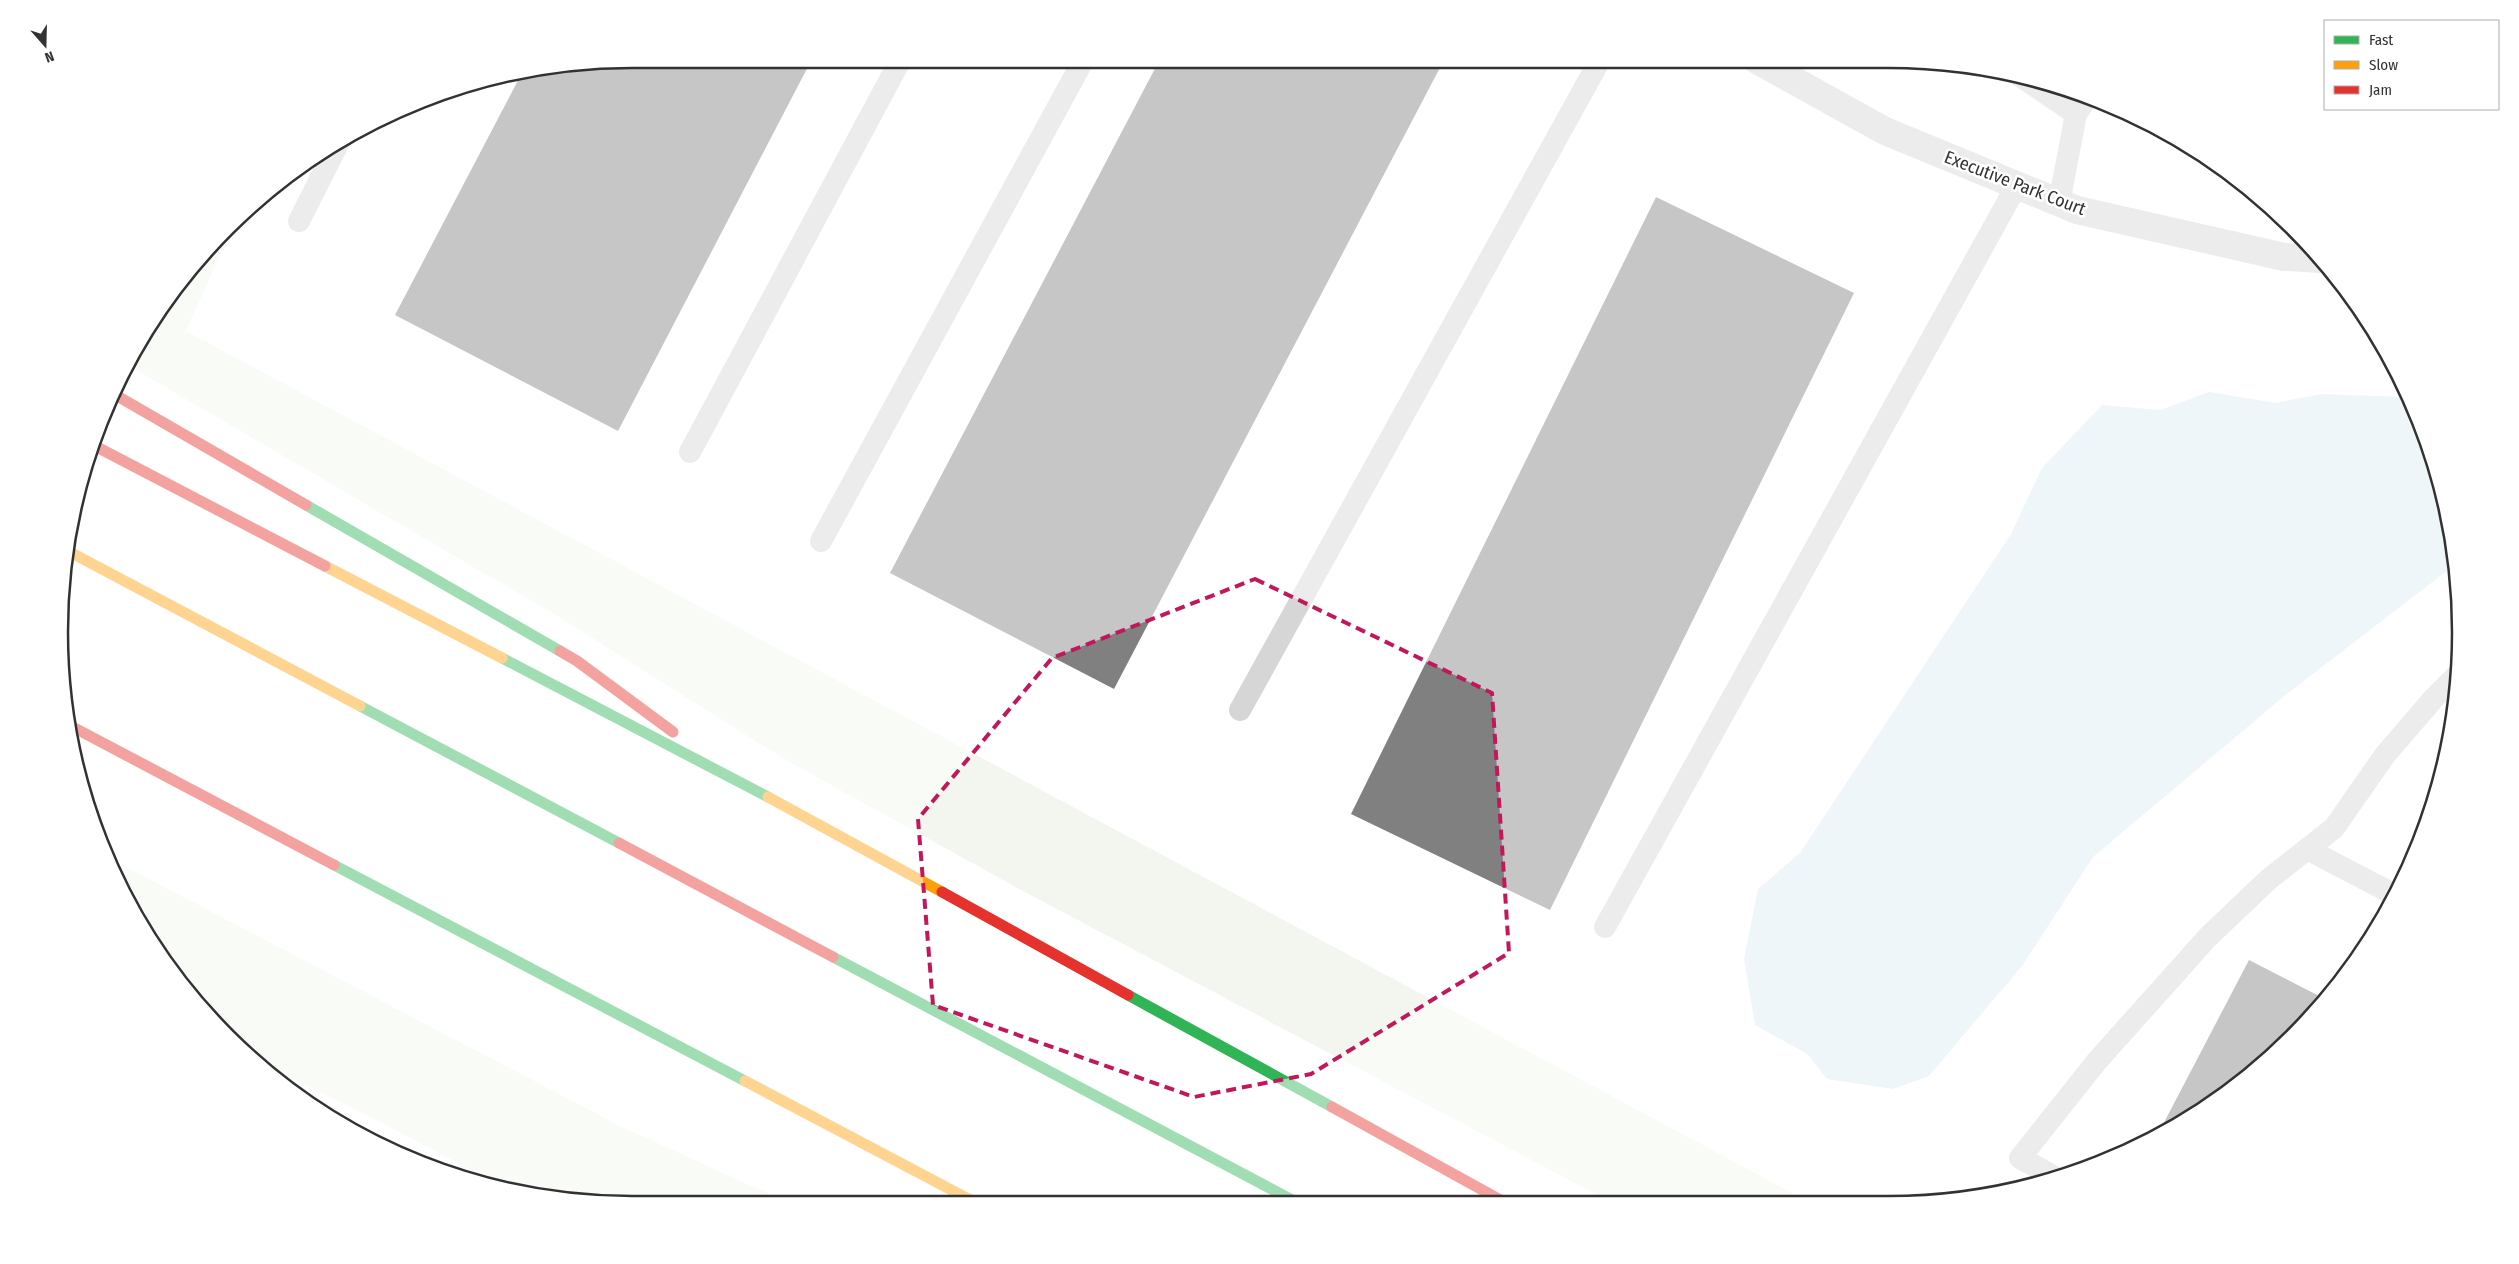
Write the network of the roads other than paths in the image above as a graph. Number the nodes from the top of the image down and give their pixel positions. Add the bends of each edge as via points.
1 (896, 68) edge
2 (1079, 68) edge
3 (1596, 68) edge
4 (1768, 68) edge
5 (2057, 94) edge
6 (2082, 106) edge
7 (333, 153) edge
8 (2017, 186) junction
9 (2059, 203) junction
10 (300, 221) dead end
11 (2309, 258) edge
12 (119, 397) edge
13 (98, 448) edge
14 (690, 452) dead end
15 (821, 541) dead end
16 (73, 554) edge
17 (2449, 683) edge
18 (1240, 710) dead end
19 (76, 729) edge
20 (741, 782) junction
21 (2307, 849) junction
22 (2388, 891) edge
23 (1605, 927) dead end
24 (2047, 1173) edge
25 (963, 1196) edge
26 (1285, 1196) edge
27 (1493, 1196) edge

1 - 14 lane
2 - 15 lane
3 - 18 lane
4 - 8 street, Executive Park Court via 1885,131
5 - 6 lane
6 - 9 lane
7 - 10 lane
8 - 9 street, Executive Park Court
8 - 23 lane
9 - 11 street, Executive Park Court via 2077,210 2284,257
12 - 20 highway via 577,661
13 - 20 highway
16 - 26 highway
17 - 21 lane via 2385,755 2334,828
19 - 25 highway
20 - 27 highway
21 - 22 lane
21 - 24 lane via 2208,937 2098,1061 2020,1158

